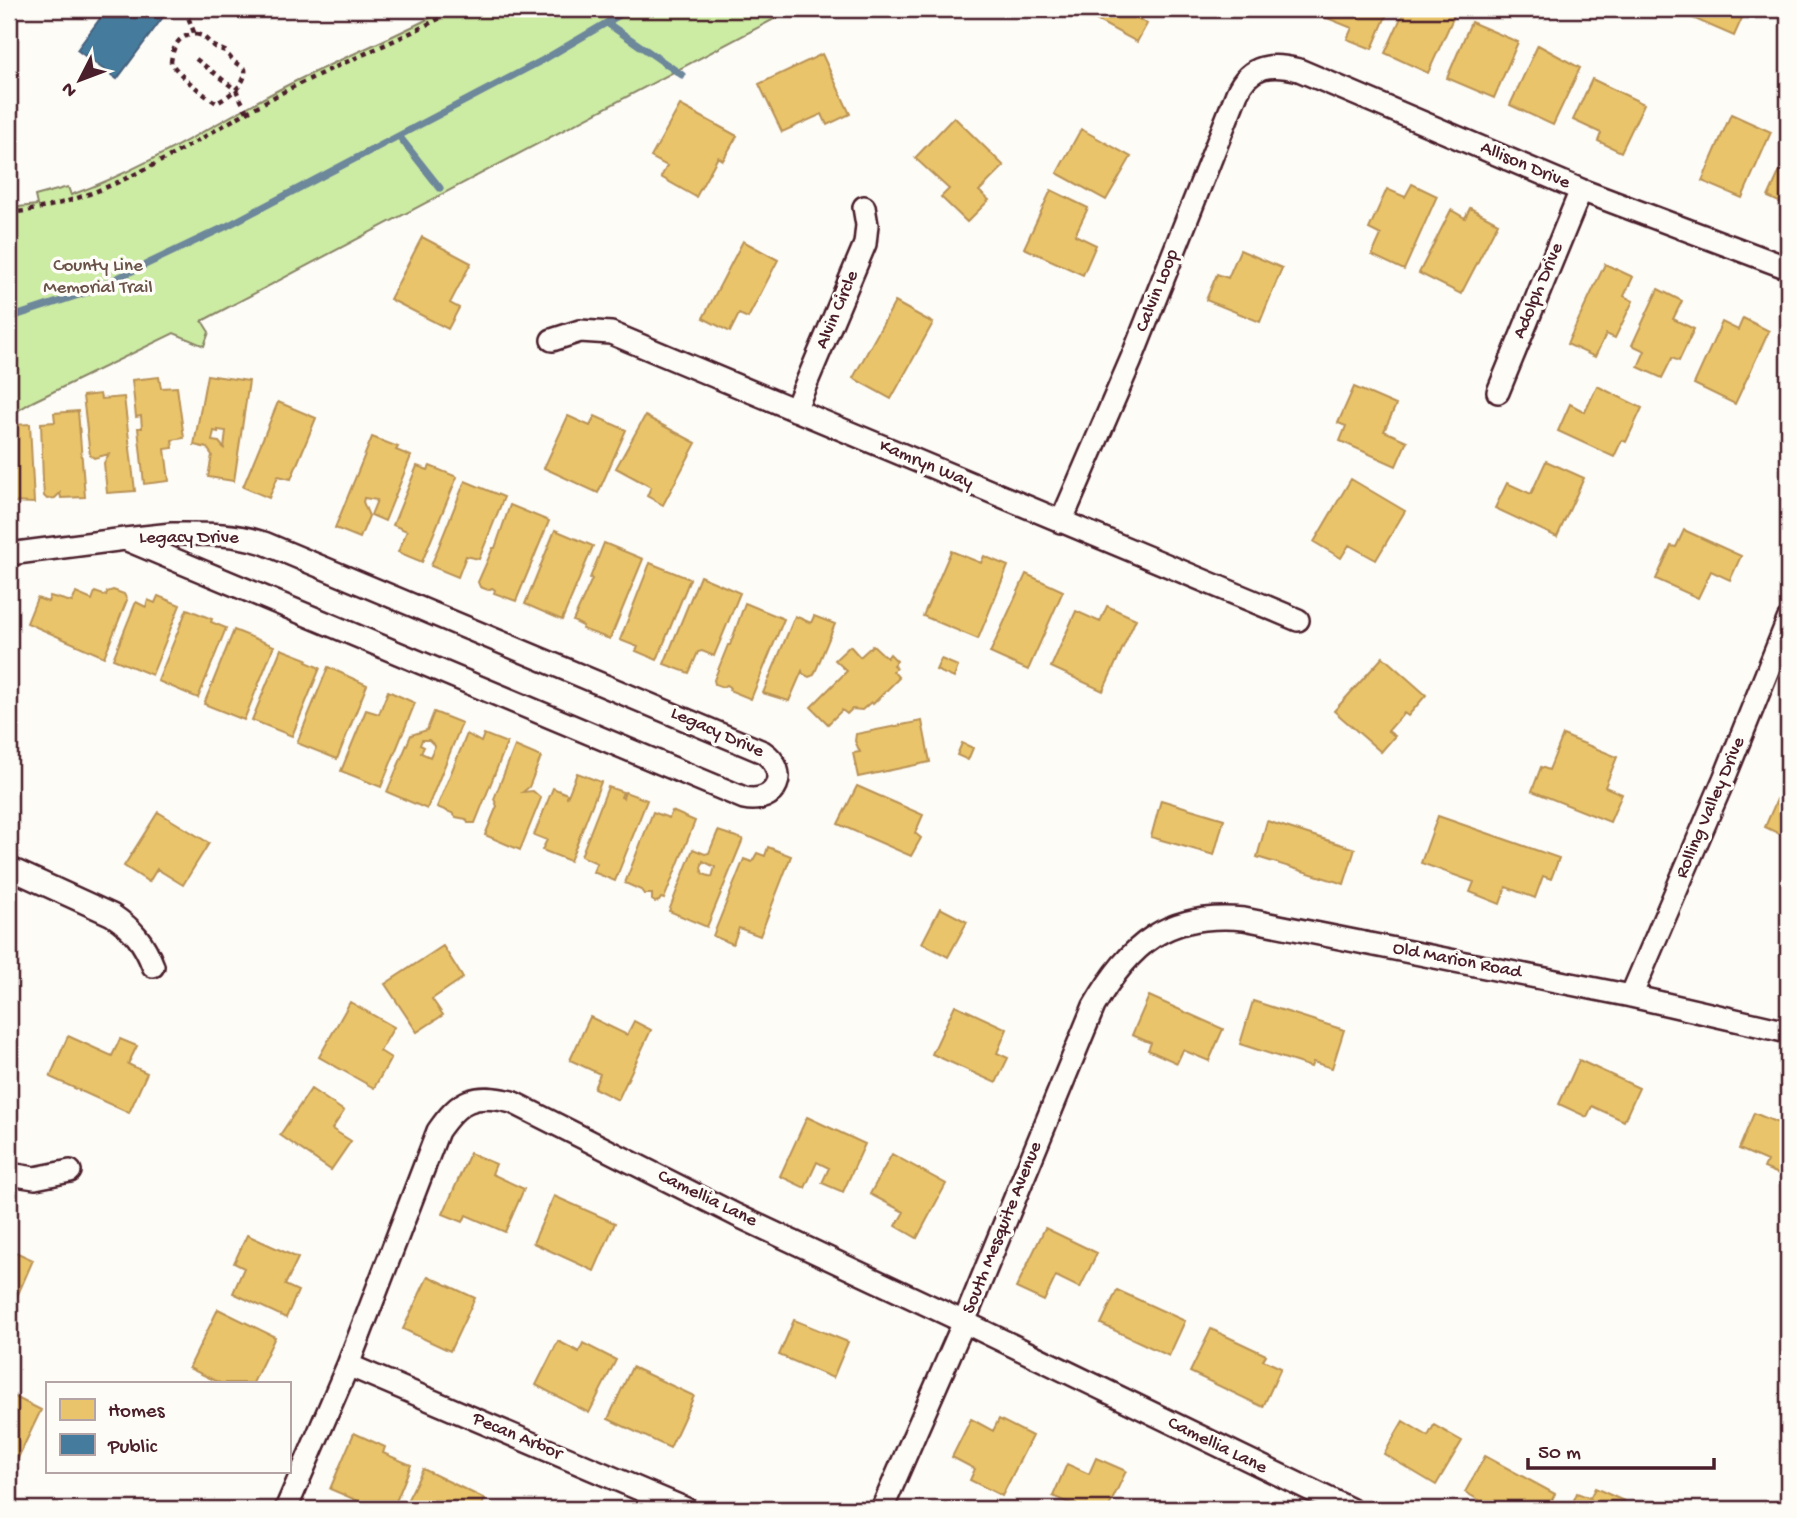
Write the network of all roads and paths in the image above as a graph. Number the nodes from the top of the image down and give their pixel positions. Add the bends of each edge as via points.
1 (185, 9) edge
2 (457, 9) edge
3 (195, 34) junction
4 (197, 59) dead end
5 (1263, 67) joint
6 (235, 89) junction
7 (247, 112) junction
8 (1581, 190) junction
9 (864, 207) dead end
10 (9, 213) edge
11 (1788, 268) edge
12 (552, 340) dead end
13 (1497, 392) dead end
14 (795, 410) junction
15 (1061, 522) junction
16 (125, 539) junction
17 (9, 554) edge
18 (1298, 620) dead end
19 (1788, 620) edge
20 (9, 868) edge
21 (1132, 953) joint
22 (153, 966) dead end
23 (1631, 996) junction
24 (1788, 1032) edge
25 (70, 1171) dead end
26 (9, 1174) edge
27 (964, 1322) junction
28 (348, 1365) junction
29 (1304, 1500) edge
30 (286, 1509) edge
31 (687, 1509) edge
32 (882, 1509) edge
33 (1350, 1509) edge

1 - 3 path
2 - 7 path
3 - 6 path via 244,66 245,79
3 - 6 path via 184,36 173,47 173,67 215,102
4 - 6 path
5 - 8 street, Allison Drive via 1299,70
5 - 15 street, Calvin Loop via 1241,84
6 - 7 path
7 - 10 path via 103,188
8 - 11 street, Allison Drive
8 - 13 street, Adolph Drive
9 - 14 street, Alvin Circle via 865,244
12 - 14 street, Kamryn Way via 580,331 611,333
14 - 15 street, Kamryn Way
15 - 18 street, Kamryn Way
16 - 16 street, Legacy Drive via 744,798 763,798 777,784 777,765 764,752 264,543 223,534
16 - 17 street, Legacy Drive
19 - 23 street, Rolling Valley Drive
20 - 22 street via 128,925
21 - 23 street, Old Marion Road via 1179,924 1221,917
21 - 27 street, South Mesquite Avenue via 1115,971 1084,1028
23 - 24 street, Old Marion Road
25 - 26 street via 35,1178
27 - 28 street, Camellia Lane via 512,1102 480,1097 454,1110 438,1131
27 - 29 street, Camellia Lane
27 - 32 street, South Mesquite Avenue
28 - 30 street, Camellia Lane
28 - 31 street, Pecan Arbor
29 - 33 street, Camellia Lane

